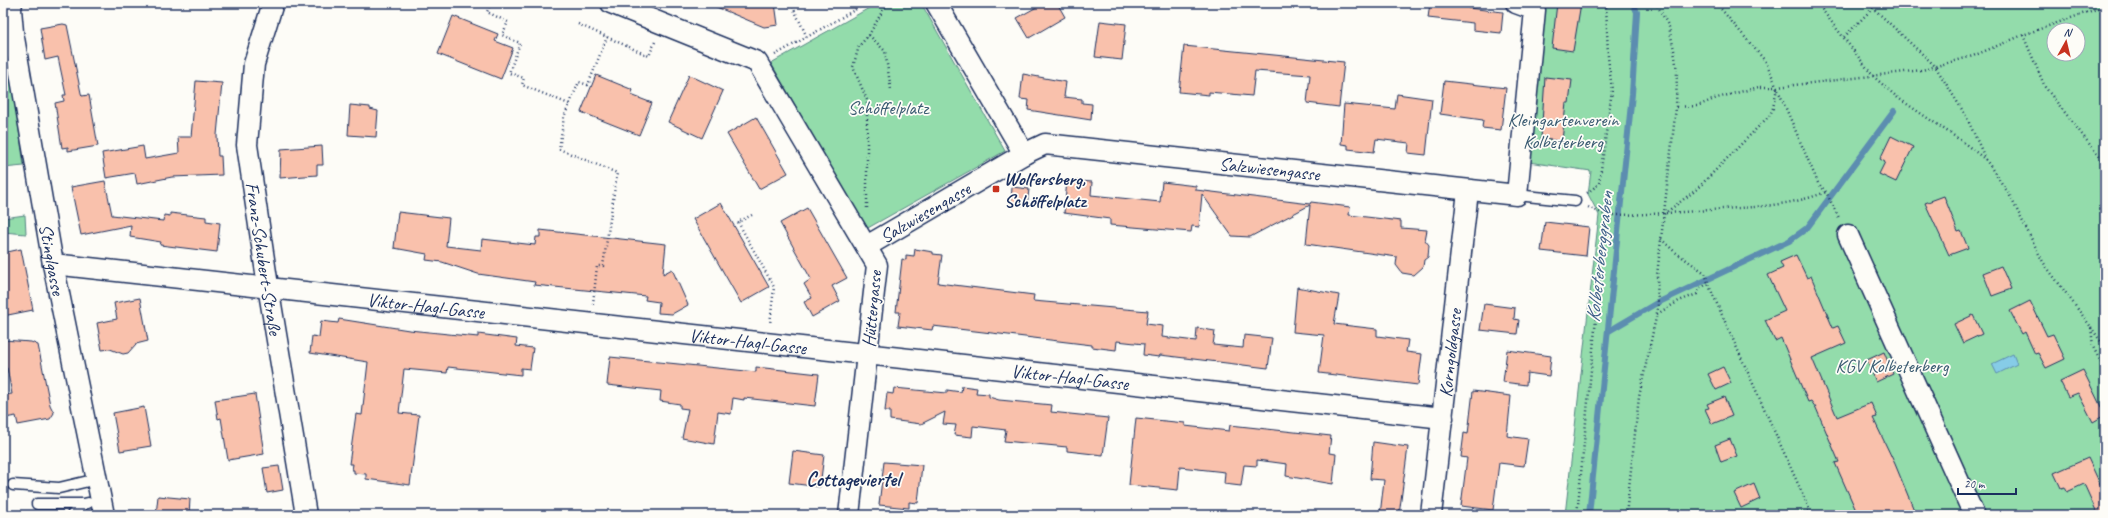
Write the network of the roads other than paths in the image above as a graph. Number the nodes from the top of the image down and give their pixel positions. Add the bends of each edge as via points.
1 (12, 3) edge
2 (273, 3) edge
3 (611, 3) edge
4 (936, 3) edge
5 (1516, 3) edge
6 (1024, 154) junction
7 (1468, 191) junction
8 (1517, 195) junction
9 (1575, 201) road end
10 (1848, 235) dead end
11 (867, 246) junction
12 (53, 264) junction
13 (268, 286) junction
14 (868, 353) junction
15 (1443, 418) junction
16 (97, 479) junction
17 (13, 485) dead end
18 (37, 504) dead end
19 (97, 507) edge
20 (72, 515) edge
21 (306, 515) edge
22 (849, 515) edge
23 (1431, 515) edge
24 (1974, 515) edge

1 - 12 street, Stinglgasse via 14,32
2 - 13 street, Franz-Schubert-Straße via 254,64 247,145
3 - 11 street, Hüttergasse via 757,62
4 - 6 street
5 - 8 street via 1535,10
6 - 7 street, Salzwiesengasse via 1045,144
6 - 11 street, Salzwiesengasse
7 - 8 street, Salzwiesengasse
7 - 15 street, Korngoldgasse
8 - 9 lane
10 - 24 street
11 - 14 street, Hüttergasse via 877,265
12 - 13 street, Viktor-Hagl-Gasse
12 - 16 street, Stinglgasse
13 - 14 street, Viktor-Hagl-Gasse
13 - 21 street, Franz-Schubert-Straße
14 - 15 street, Viktor-Hagl-Gasse
14 - 22 street, Hüttergasse
15 - 23 street, Korngoldgasse
16 - 17 lane via 58,488
16 - 19 street, Stinglgasse
18 - 19 lane
19 - 20 lane

